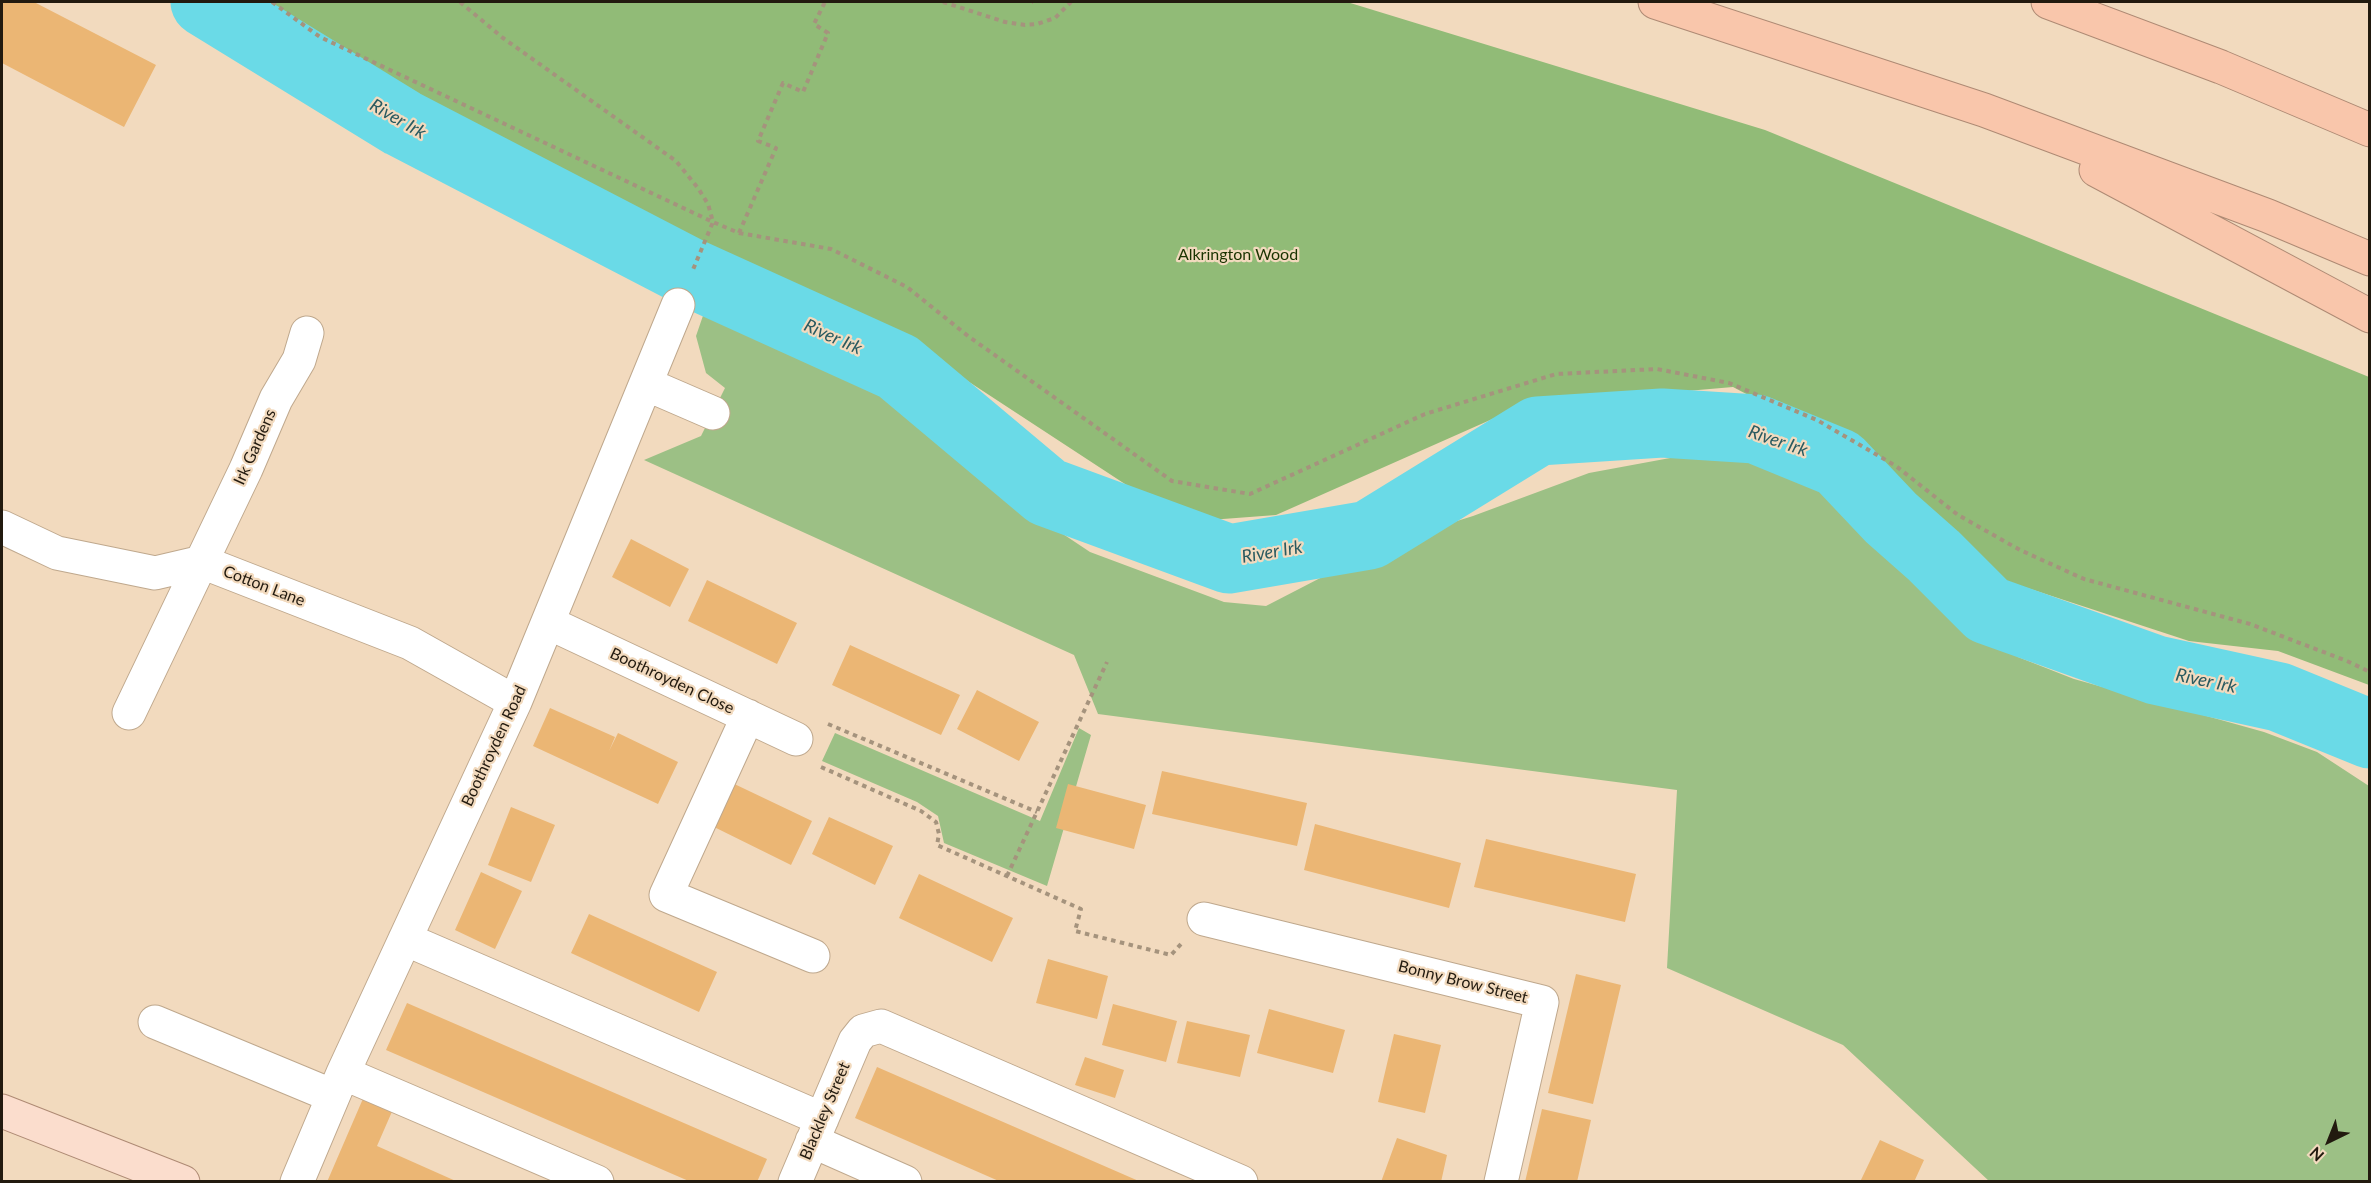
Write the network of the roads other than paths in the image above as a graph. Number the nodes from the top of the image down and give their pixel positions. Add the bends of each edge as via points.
1 (1655, 2) edge
2 (2048, 2) edge
3 (1984, 110) junction
4 (2370, 130) edge
5 (2370, 260) edge
6 (678, 305) dead end
7 (2370, 316) edge
8 (307, 333) dead end
9 (646, 384) junction
10 (712, 413) dead end
11 (2, 526) edge
12 (202, 562) junction
13 (549, 623) junction
14 (515, 702) junction
15 (129, 713) dead end
16 (748, 716) junction
17 (796, 739) road end
18 (1204, 919) road end
19 (405, 939) junction
20 (813, 956) dead end
21 (155, 1022) dead end
22 (338, 1084) junction
23 (2, 1110) edge
24 (817, 1130) junction
25 (183, 1182) edge
26 (297, 1182) edge
27 (597, 1182) edge
28 (795, 1182) edge
29 (905, 1182) edge
30 (1241, 1182) edge
31 (1501, 1182) edge

1 - 3 highway
2 - 4 highway via 2222,67
3 - 5 highway via 2268,216
3 - 7 highway
6 - 9 street, Boothroyden Road
8 - 12 street, Irk Gardens via 299,360 276,399
9 - 10 street
9 - 13 street, Boothroyden Road
11 - 12 street, Cotton Lane via 57,553 155,573
12 - 14 street, Cotton Lane via 410,643
12 - 15 street, Irk Gardens
13 - 14 street, Boothroyden Road
13 - 16 street, Boothroyden Close
14 - 19 street, Boothroyden Road
16 - 17 street, Boothroyden Close
16 - 20 street via 666,895
18 - 31 street, Bonny Brow Street via 1542,1002
19 - 22 street, Boothroyden Road
19 - 24 street
21 - 22 street
22 - 26 street, Boothroyden Road
22 - 27 street
23 - 25 main road
24 - 28 street, Blackley Street
24 - 29 street
24 - 30 street, Blackley Street via 855,1041 863,1031 881,1026

